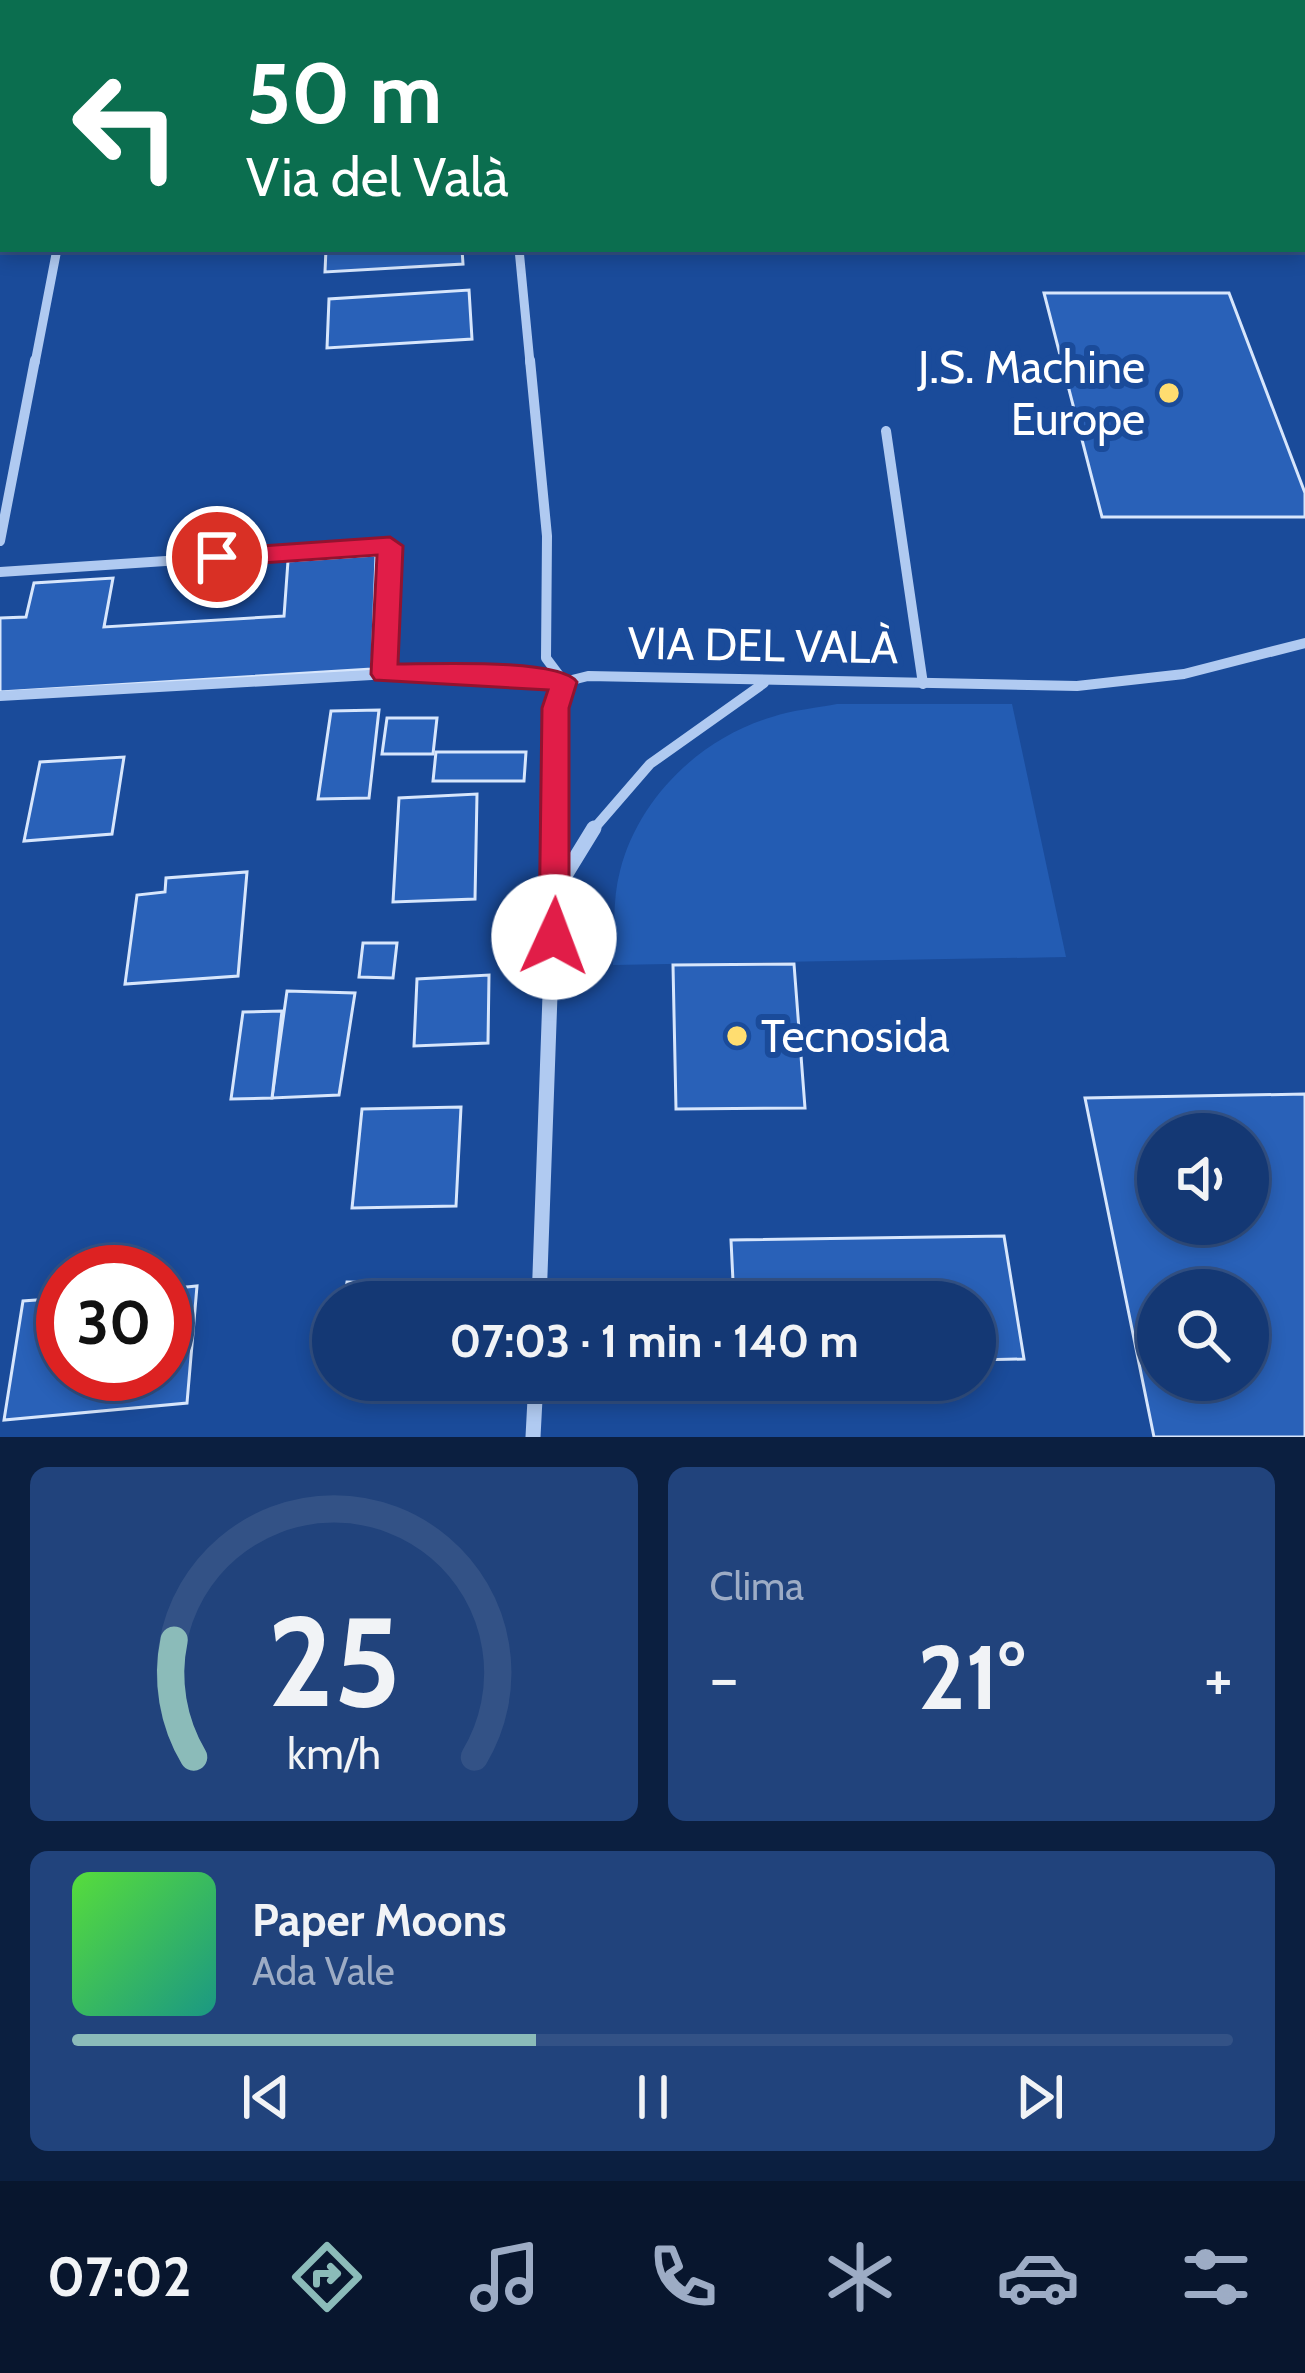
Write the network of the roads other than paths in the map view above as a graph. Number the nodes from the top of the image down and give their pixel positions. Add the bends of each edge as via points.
1 (56, 252) edge
2 (520, 252) edge
3 (886, 431) dead end
4 (0, 541) edge
5 (0, 572) edge
6 (1305, 643) edge
7 (384, 674) junction
8 (767, 681) junction
9 (564, 682) junction
10 (923, 684) junction
11 (0, 696) edge
12 (556, 891) junction
13 (540, 1281) edge
14 (535, 1401) edge
15 (533, 1437) edge

1 - 4 street
2 - 9 street via 547,536 546,658
3 - 10 street
5 - 7 street via 390,546
6 - 10 street, VIA DEL VALÀ via 1135,682
7 - 9 street, VIA DEL VALÀ
7 - 11 street, VIA DEL VALÀ
8 - 9 street, VIA DEL VALÀ
8 - 10 street, VIA DEL VALÀ
8 - 12 street via 634,779
9 - 12 street via 556,708
12 - 13 street
14 - 15 street

